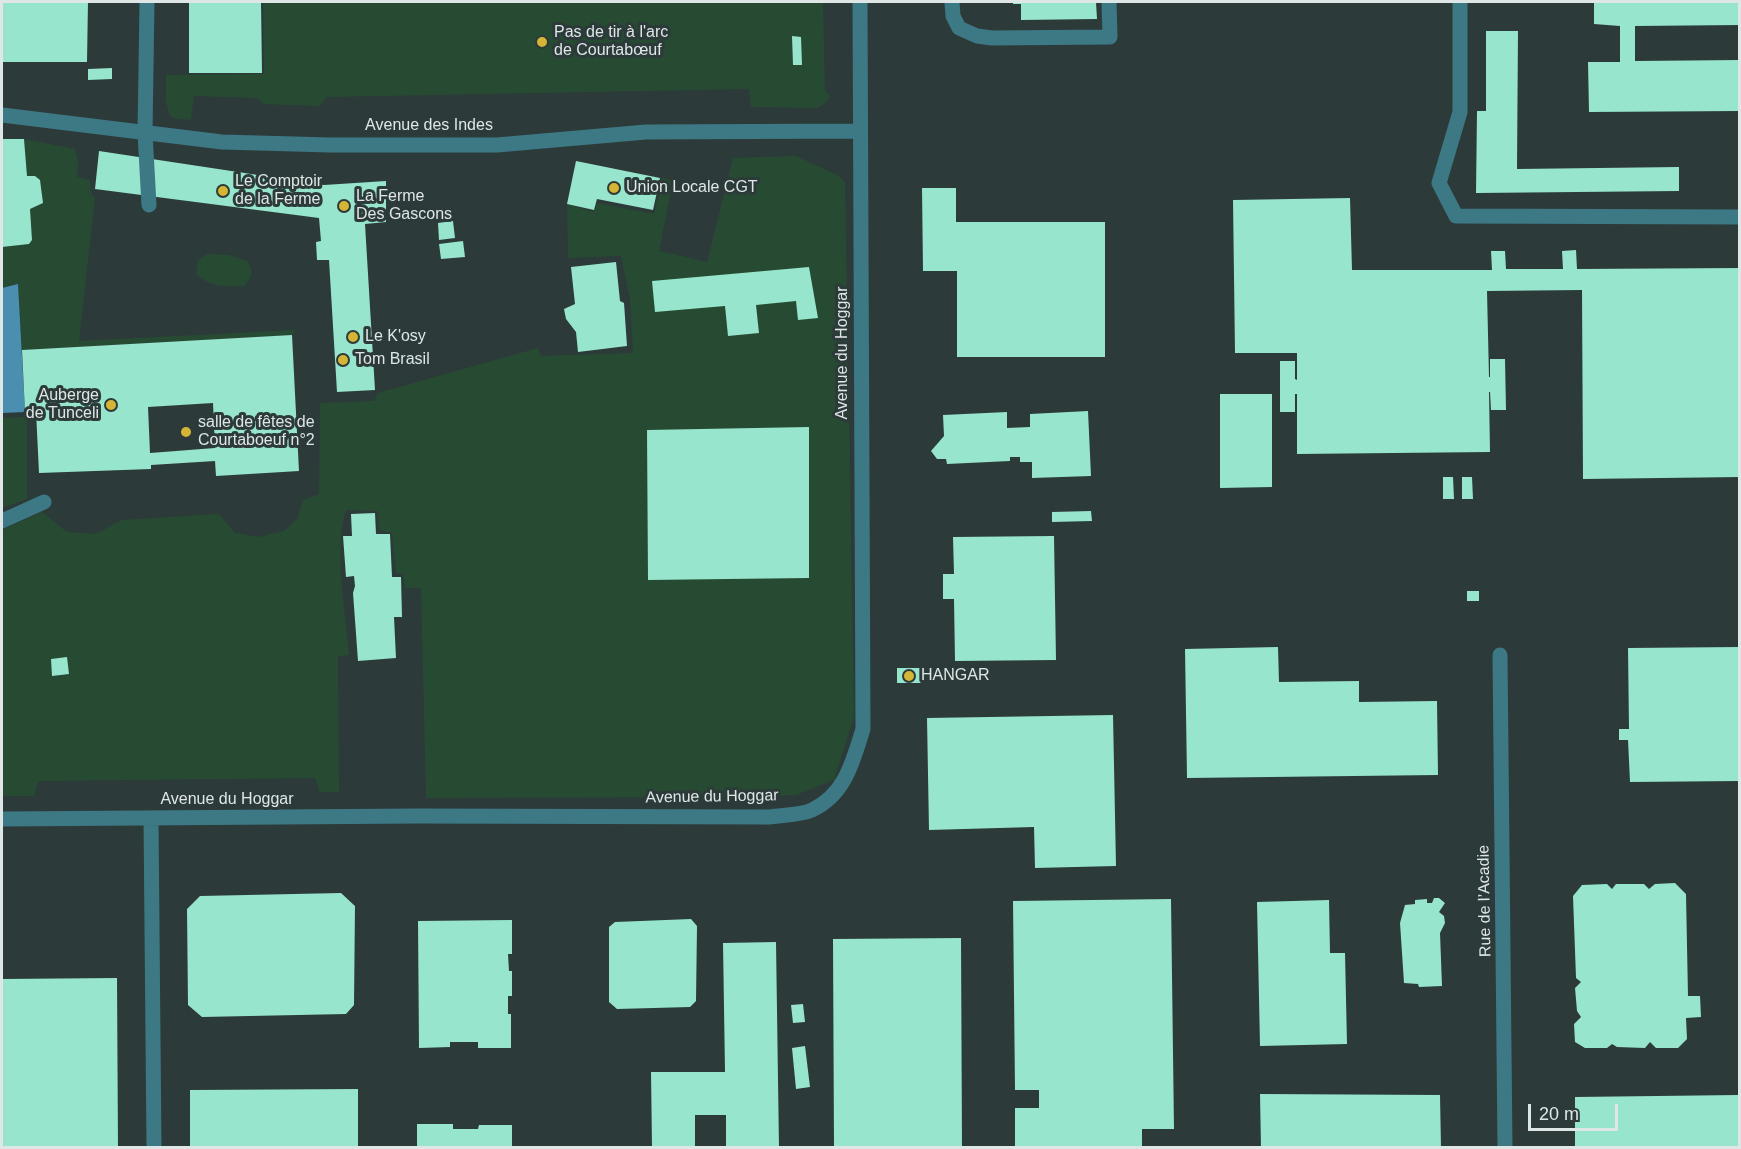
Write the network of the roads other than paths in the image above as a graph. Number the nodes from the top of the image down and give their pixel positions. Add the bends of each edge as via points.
1 (147, 2) edge
2 (860, 2) edge
3 (952, 2) edge
4 (1109, 2) edge
5 (1460, 2) edge
6 (2, 115) edge
7 (859, 131) junction
8 (145, 133) junction
9 (149, 205) dead end
10 (1740, 217) edge
11 (44, 502) dead end
12 (2, 521) edge
13 (1500, 655) dead end
14 (151, 818) junction
15 (2, 819) edge
16 (154, 1148) edge
17 (1505, 1148) edge

1 - 8 street
2 - 7 street, Avenue du Hoggar
3 - 4 street via 959,28 992,38 1110,37
5 - 10 street via 1460,112 1439,183 1456,216
6 - 8 street, Avenue des Indes
7 - 8 street, Avenue des Indes via 646,132 497,144 222,142
7 - 14 street, Avenue du Hoggar via 863,729 850,773 831,797 811,811 770,817
8 - 9 street
11 - 12 street
13 - 17 street, Rue de l’Acadie
14 - 15 street, Avenue du Hoggar
14 - 16 street

